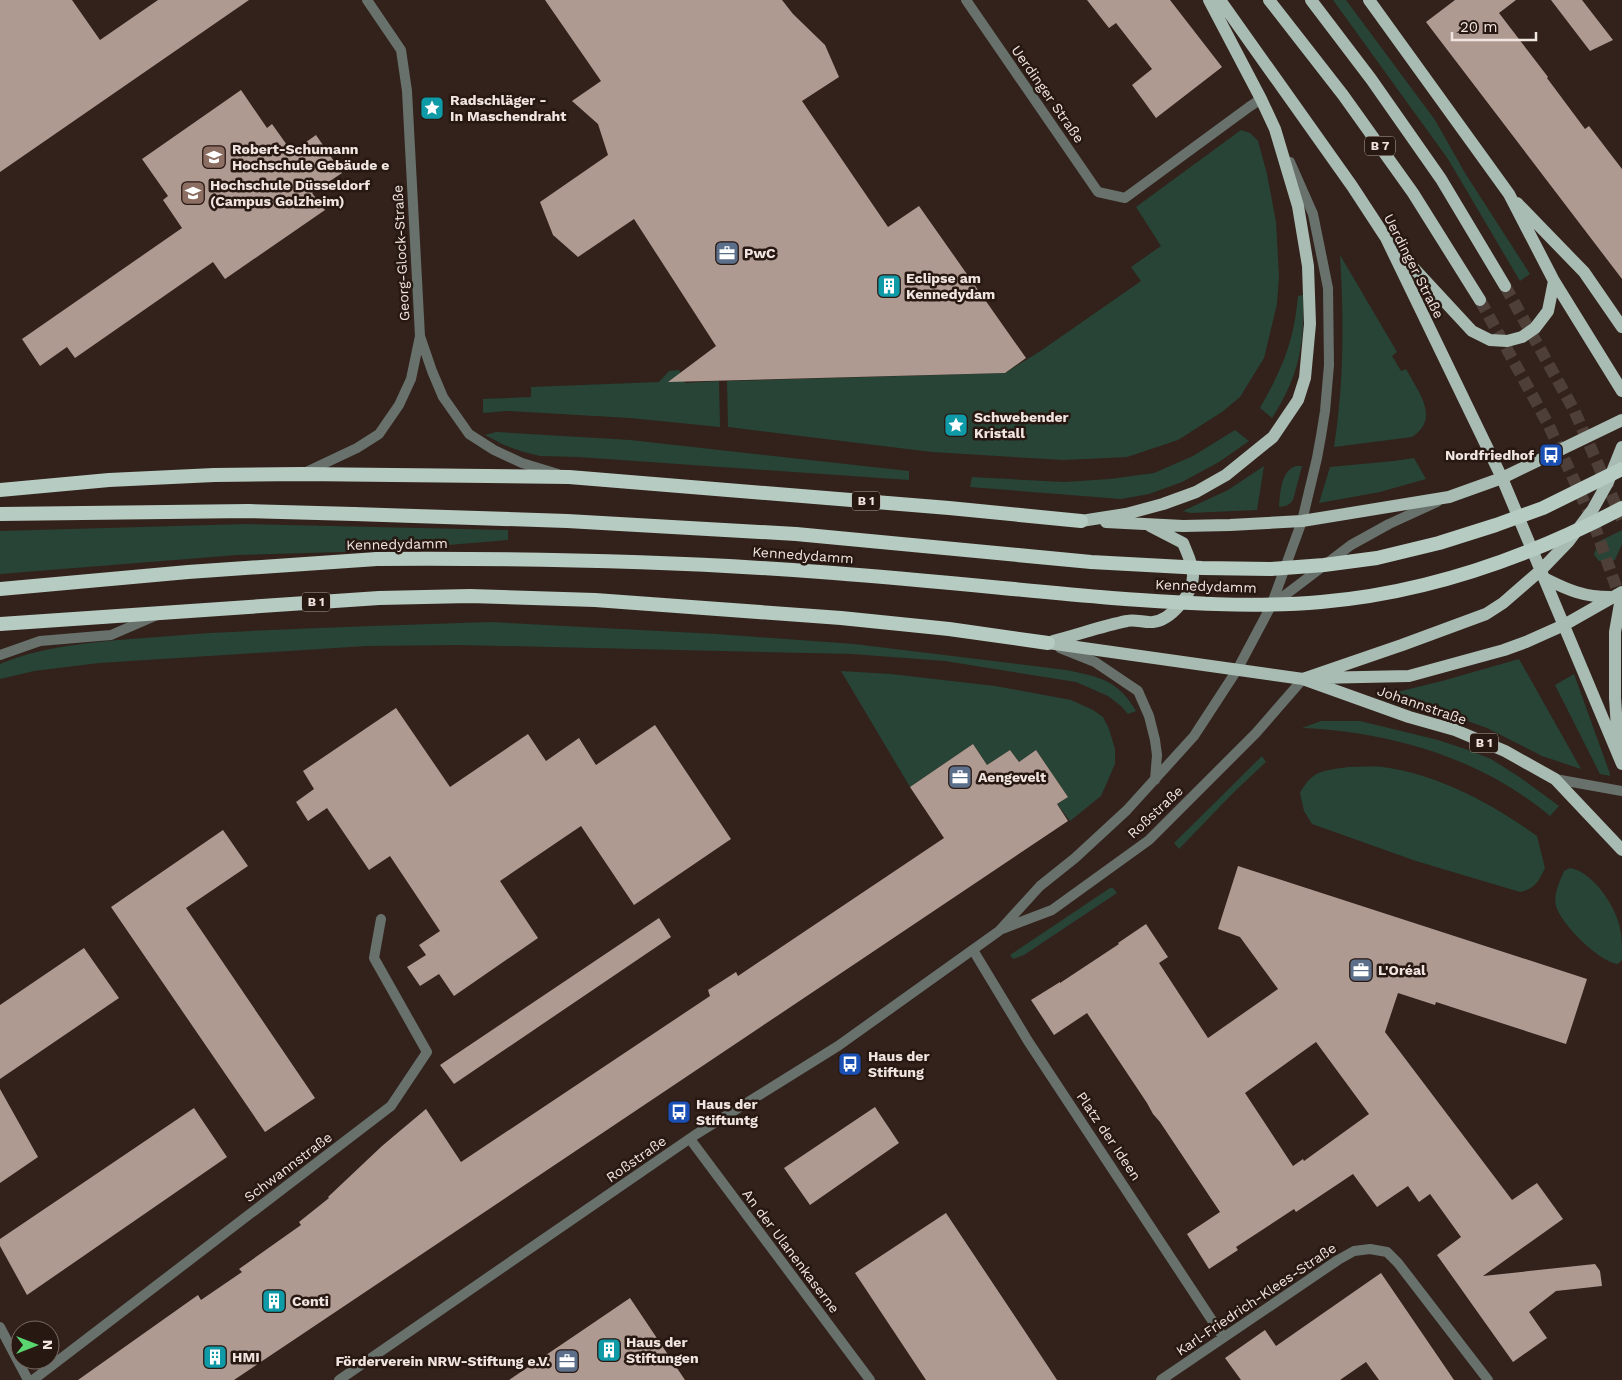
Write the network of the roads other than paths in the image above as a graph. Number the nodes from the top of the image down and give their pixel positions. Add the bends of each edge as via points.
1 (367, 0) edge
2 (966, 0) edge
3 (1209, 0) edge
4 (1220, 0) edge
5 (1270, 0) edge
6 (1311, 0) edge
7 (1375, 2) edge
8 (1261, 100) junction
9 (1275, 129) junction
10 (1509, 194) junction
11 (1386, 238) junction
12 (1554, 281) junction
13 (1504, 286) tunnel mouth
14 (1480, 300) tunnel mouth
15 (1622, 327) edge
16 (420, 336) junction
17 (1622, 391) edge
18 (1622, 420) edge
19 (1622, 447) edge
20 (1622, 469) edge
21 (301, 474) junction
22 (569, 477) junction
23 (1502, 478) junction
24 (0, 490) edge
25 (1449, 497) junction
26 (1622, 508) edge
27 (0, 514) edge
28 (1080, 521) junction
29 (1302, 521) junction
30 (1146, 524) junction
31 (1543, 574) junction
32 (0, 590) edge
33 (1619, 593) edge
34 (1271, 606) junction
35 (163, 613) junction
36 (0, 624) edge
37 (1564, 625) junction
38 (1048, 642) junction
39 (0, 655) edge
40 (1237, 670) junction
41 (1304, 679) junction
42 (1621, 759) edge
43 (1555, 779) junction
44 (1154, 780) junction
45 (1622, 791) edge
46 (1622, 850) edge
47 (381, 919) dead end
48 (999, 930) junction
49 (973, 950) junction
50 (690, 1138) junction
51 (0, 1327) edge
52 (1223, 1337) junction
53 (28, 1380) edge
54 (33, 1380) edge
55 (339, 1380) edge
56 (870, 1380) edge
57 (1161, 1380) edge
58 (1488, 1380) edge

1 - 16 street, Georg-Glock-Straße via 401,50 407,91
2 - 8 street, Uerdinger Straße via 1098,192 1125,198
3 - 8 main road
4 - 11 main road, Uerdinger Straße
5 - 14 main road, B 7 via 1413,193
6 - 13 main road, B 7 via 1441,179
7 - 10 main road
8 - 9 main road
9 - 28 main road via 1298,206 1308,266 1310,324 1305,378 1298,400 1273,438 1226,475 1163,504
9 - 29 street via 1313,214 1328,288 1329,365 1325,411
10 - 12 main road
10 - 15 main road via 1584,272
11 - 12 main road via 1462,322 1490,340 1507,341 1522,337 1535,328 1548,311
11 - 23 main road, Uerdinger Straße
12 - 17 main road
16 - 21 street, Georg-Glock-Straße via 411,379 399,405 379,434
16 - 22 street, Georg-Glock-Straße via 443,397 469,434 522,463
18 - 23 main road, B 1
19 - 31 main road via 1594,509
20 - 27 highway, Kennedydamm, bridge via 1543,508 1412,550 1333,564 1271,569 1091,562 776,533 567,521 249,511
21 - 22 highway, B 1
21 - 24 highway, B 1 via 118,480
22 - 28 highway, B 1
23 - 25 main road, B 1
23 - 31 main road, Uerdinger Straße
25 - 29 main road, B 1
25 - 34 street via 1351,545
26 - 32 highway, Kennedydamm, bridge via 1520,556 1450,578 1322,602 1185,603 700,564 518,559 377,559 197,571
28 - 30 main road, B 1
29 - 30 main road, B 1 via 1220,526
29 - 34 street, Roßstraße
30 - 38 main road via 1183,543 1193,577 1180,605 1166,619 1153,622 1129,620
31 - 33 main road via 1576,593 1592,597
31 - 37 main road
31 - 41 main road via 1486,614
33 - 37 main road
33 - 42 main road via 1615,632 1615,698
34 - 40 street, Roßstraße
35 - 36 highway, B 1
35 - 38 highway, B 1 via 379,598 470,596 595,600 841,618
35 - 39 street via 111,635 40,641
37 - 41 main road via 1504,650 1409,676
37 - 42 main road
38 - 40 main road, B 1
38 - 44 street via 1095,662 1138,691 1156,740
40 - 41 main road, B 1
40 - 44 street, Roßstraße via 1194,736
41 - 43 main road, Johannstraße / B 1 via 1455,730 1506,752
41 - 48 street, Roßstraße via 1256,733 1149,840 1052,910
43 - 45 street, Johannstraße
43 - 46 main road, Johannstraße / B 1
44 - 48 street, Roßstraße via 1112,825 1040,886
47 - 54 street, Schwannstraße via 374,958 427,1052 391,1106
48 - 49 street, Roßstraße
49 - 50 street, Roßstraße via 838,1046
49 - 52 street, Platz der Ideen via 1028,1041
50 - 55 street, Roßstraße
50 - 56 street, An der Ulanenkaserne
51 - 53 street
52 - 57 street, Karl-Friedrich-Klees-Straße
52 - 58 street, Karl-Friedrich-Klees-Straße via 1338,1260 1354,1251 1370,1249 1387,1252 1398,1263

